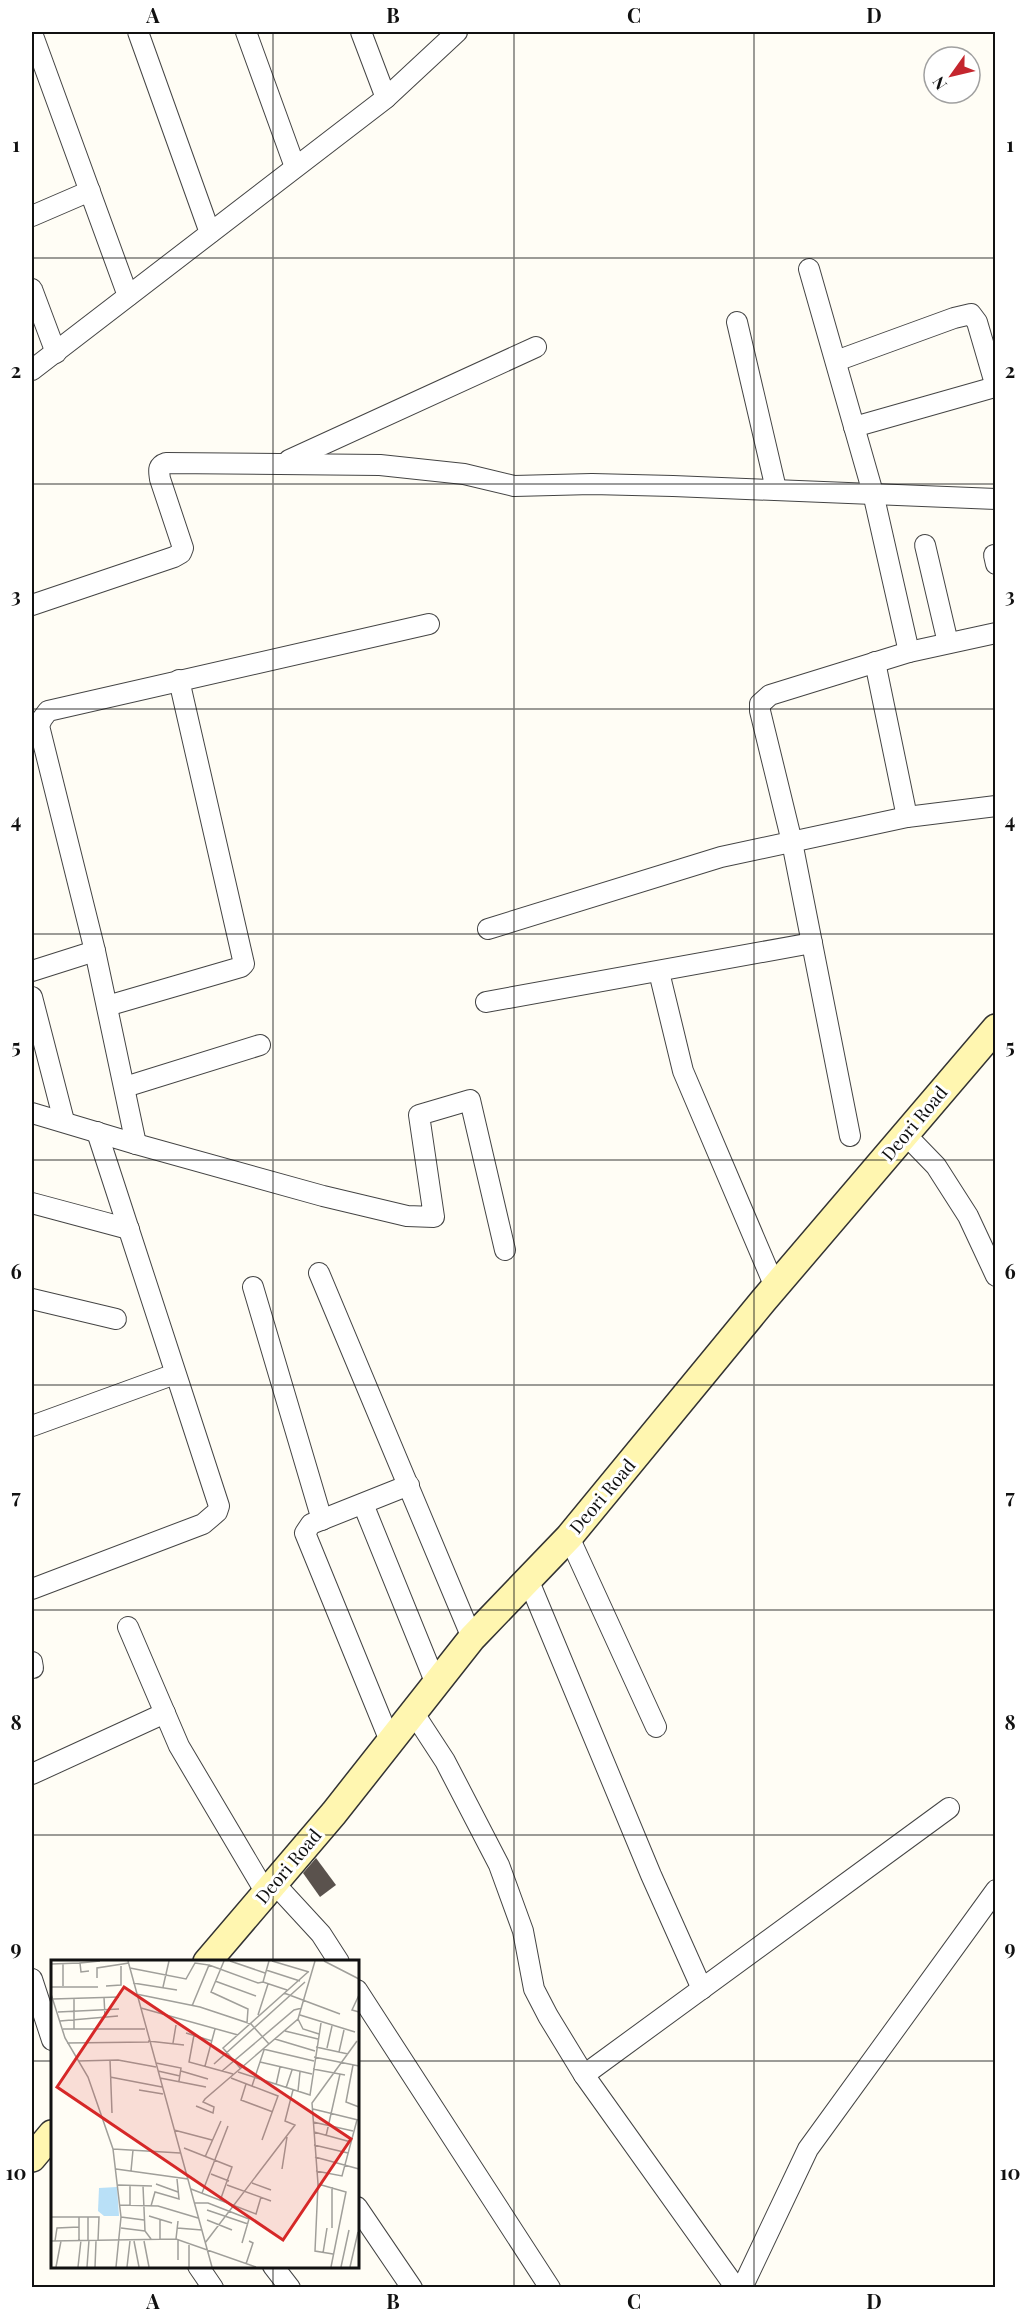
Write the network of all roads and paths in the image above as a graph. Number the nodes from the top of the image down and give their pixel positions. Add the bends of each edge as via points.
1 (138, 32) edge
2 (246, 32) edge
3 (361, 32) edge
4 (457, 32) edge
5 (32, 33) edge
6 (386, 98) junction
7 (295, 167) junction
8 (90, 191) junction
9 (32, 216) edge
10 (210, 233) junction
11 (809, 269) dead end
12 (32, 289) edge
13 (129, 296) junction
14 (737, 322) dead end
15 (536, 347) dead end
16 (56, 353) junction
17 (836, 361) junction
18 (32, 370) edge
19 (995, 387) edge
20 (855, 427) junction
21 (284, 462) junction
22 (776, 489) junction
23 (873, 493) junction
24 (996, 499) edge
25 (925, 545) dead end
26 (32, 605) edge
27 (429, 624) dead end
28 (996, 633) edge
29 (948, 643) junction
30 (909, 652) junction
31 (875, 662) junction
32 (179, 680) junction
33 (996, 806) edge
34 (907, 817) junction
35 (792, 842) junction
36 (488, 929) dead end
37 (812, 943) junction
38 (95, 951) junction
39 (32, 971) edge
40 (659, 972) junction
41 (32, 997) edge
42 (486, 1002) dead end
43 (107, 1006) junction
44 (996, 1028) edge
45 (261, 1045) dead end
46 (125, 1087) junction
47 (32, 1113) edge
48 (64, 1121) junction
49 (97, 1132) junction
50 (905, 1134) junction
51 (850, 1137) dead end
52 (136, 1144) junction
53 (32, 1203) edge
54 (129, 1228) junction
55 (504, 1250) dead end
56 (319, 1273) dead end
57 (996, 1276) edge
58 (253, 1287) dead end
59 (775, 1287) junction
60 (32, 1299) edge
61 (116, 1319) dead end
62 (175, 1374) junction
63 (32, 1426) edge
64 (408, 1485) junction
65 (363, 1504) junction
66 (322, 1520) junction
67 (569, 1537) junction
68 (528, 1580) junction
69 (32, 1589) edge
70 (128, 1627) dead end
71 (472, 1638) junction
72 (436, 1683) junction
73 (414, 1712) junction
74 (165, 1713) junction
75 (656, 1727) dead end
76 (390, 1741) junction
77 (32, 1774) edge
78 (949, 1808) dead end
79 (270, 1888) junction
80 (996, 1890) edge
81 (209, 1960) edge
82 (338, 1960) edge
83 (32, 1978) edge
84 (702, 1989) junction
85 (358, 1992) edge
86 (51, 2037) edge
87 (584, 2075) junction
88 (51, 2135) edge
89 (32, 2158) edge
90 (358, 2208) edge
91 (199, 2268) edge
92 (275, 2268) edge
93 (213, 2288) edge
94 (290, 2288) edge
95 (412, 2288) edge
96 (550, 2288) edge
97 (736, 2288) edge
98 (742, 2288) edge

1 - 10 street
2 - 7 street
3 - 6 street
4 - 6 street
5 - 8 street
6 - 7 street
7 - 10 street
8 - 9 street
8 - 13 street
10 - 13 street
11 - 17 street
12 - 16 street
13 - 16 street
14 - 22 street
15 - 21 street
16 - 18 street
17 - 19 street via 971,314
17 - 20 street
19 - 20 street
20 - 23 street
21 - 22 street via 404,467 464,474 514,486
21 - 26 street via 161,465 160,479 183,549 181,553
22 - 23 street
23 - 24 street
23 - 30 street
25 - 29 street
27 - 32 street
28 - 29 street
29 - 30 street
30 - 31 street
31 - 34 street
31 - 35 street via 770,695 760,704
32 - 38 street via 48,711 39,726
32 - 43 street via 244,964
33 - 34 street
34 - 35 street
35 - 36 street via 721,857
35 - 37 street
37 - 40 street
37 - 51 street
38 - 39 street
38 - 43 street
40 - 42 street
40 - 59 street via 683,1071
41 - 48 street
43 - 46 street
44 - 50 street, Deori Road
45 - 46 street
46 - 52 street
47 - 48 street
48 - 49 street
49 - 52 street
49 - 54 street
50 - 57 street via 936,1166 968,1216
50 - 59 street, Deori Road
52 - 55 street via 323,1196 407,1216 434,1217 419,1115 470,1100
53 - 54 street
54 - 62 street
56 - 64 street
58 - 66 street
59 - 67 street, Deori Road
60 - 61 street
62 - 63 street
62 - 69 street via 219,1506 217,1512 203,1524
64 - 65 street
64 - 71 street
65 - 66 street
65 - 72 street
66 - 76 street via 311,1524 305,1536
67 - 68 street, Deori Road
67 - 75 street
68 - 71 street, Deori Road
68 - 84 street
70 - 74 street
71 - 72 street, Deori Road
72 - 73 street, Deori Road
73 - 76 street, Deori Road
73 - 87 street via 446,1761 499,1865 523,1930 534,1989
74 - 77 street
74 - 79 street via 179,1746
76 - 79 street, Deori Road
78 - 84 street
79 - 81 street, Deori Road
79 - 82 street via 321,1934
80 - 98 street via 808,2149
83 - 86 street
84 - 87 street
85 - 96 street
87 - 97 street
88 - 89 street
90 - 95 street
91 - 93 street
92 - 94 street

